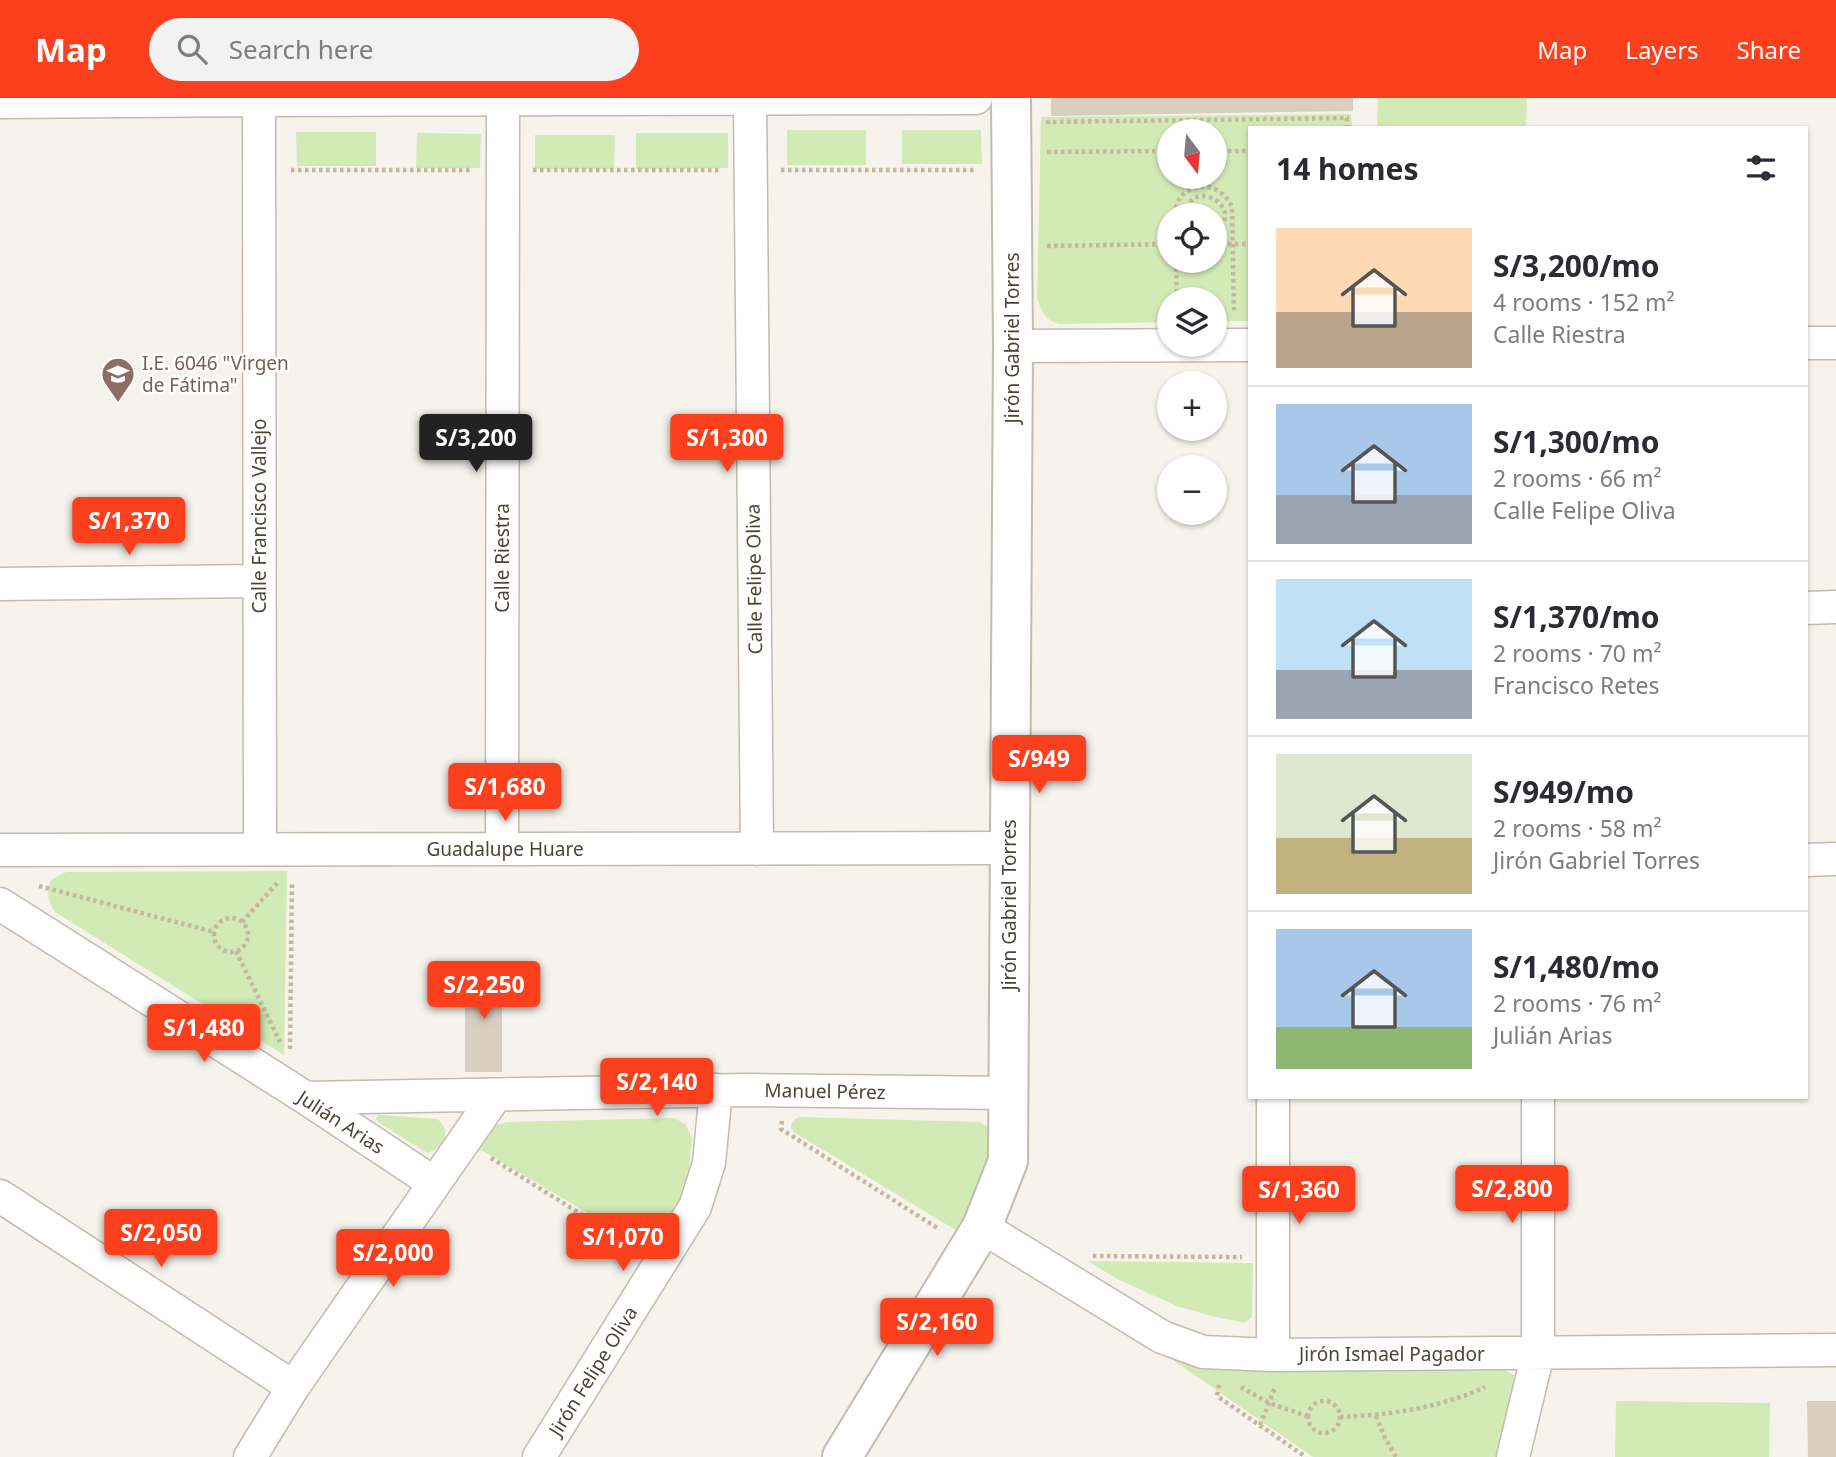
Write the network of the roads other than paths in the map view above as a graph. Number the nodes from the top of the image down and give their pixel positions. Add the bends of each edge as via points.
1 (976, 98) edge
2 (1011, 98) edge
3 (503, 99) edge
4 (750, 99) edge
5 (259, 100) edge
6 (0, 102) edge
7 (1836, 343) edge
8 (1808, 344) edge
9 (1248, 345) edge
10 (1013, 346) junction
11 (260, 581) junction
12 (0, 584) edge
13 (1836, 607) edge
14 (1808, 608) edge
15 (1009, 848) junction
16 (260, 849) junction
17 (502, 849) junction
18 (757, 849) junction
19 (0, 850) edge
20 (1836, 859) edge
21 (1808, 860) edge
22 (0, 904) edge
23 (295, 1083) junction
24 (716, 1090) junction
25 (1009, 1093) junction
26 (496, 1096) junction
27 (1273, 1099) edge
28 (1538, 1099) edge
29 (434, 1183) junction
30 (0, 1196) edge
31 (976, 1238) junction
32 (1836, 1350) edge
33 (1538, 1353) junction
34 (1273, 1355) junction
35 (293, 1387) junction
36 (855, 1452) edge
37 (250, 1457) edge
38 (539, 1457) edge
39 (1513, 1457) edge

1 - 4 street
2 - 10 street, Jirón Gabriel Torres via 1024,158
3 - 4 street
3 - 5 street
3 - 17 street, Calle Riestra
4 - 18 street, Calle Felipe Oliva
5 - 6 street
5 - 11 street, Calle Francisco Vallejo
7 - 8 street
9 - 10 street
10 - 15 street, Jirón Gabriel Torres
11 - 12 street
11 - 16 street, Calle Francisco Vallejo
13 - 14 street
15 - 18 street, Guadalupe Huare
15 - 25 street, Jirón Gabriel Torres
16 - 17 street, Guadalupe Huare via 293,858
16 - 19 street, Guadalupe Huare
17 - 18 street, Guadalupe Huare
20 - 21 street
22 - 23 street, Julián Arias
23 - 26 street, Manuel Pérez
23 - 29 street, Julián Arias
24 - 25 street, Manuel Pérez
24 - 26 street, Manuel Pérez
24 - 38 street, Jirón Felipe Oliva via 709,1163 695,1207
25 - 31 street, Jirón Gabriel Torres via 1008,1161
26 - 29 street
27 - 34 street
28 - 33 street
29 - 35 street
30 - 35 street
31 - 34 street, Jirón Ismael Pagador via 1162,1337 1223,1361
31 - 36 street, Jirón Gabriel Torres
32 - 33 street, Jirón Ismael Pagador
33 - 34 street, Jirón Ismael Pagador
33 - 39 street
35 - 37 street

